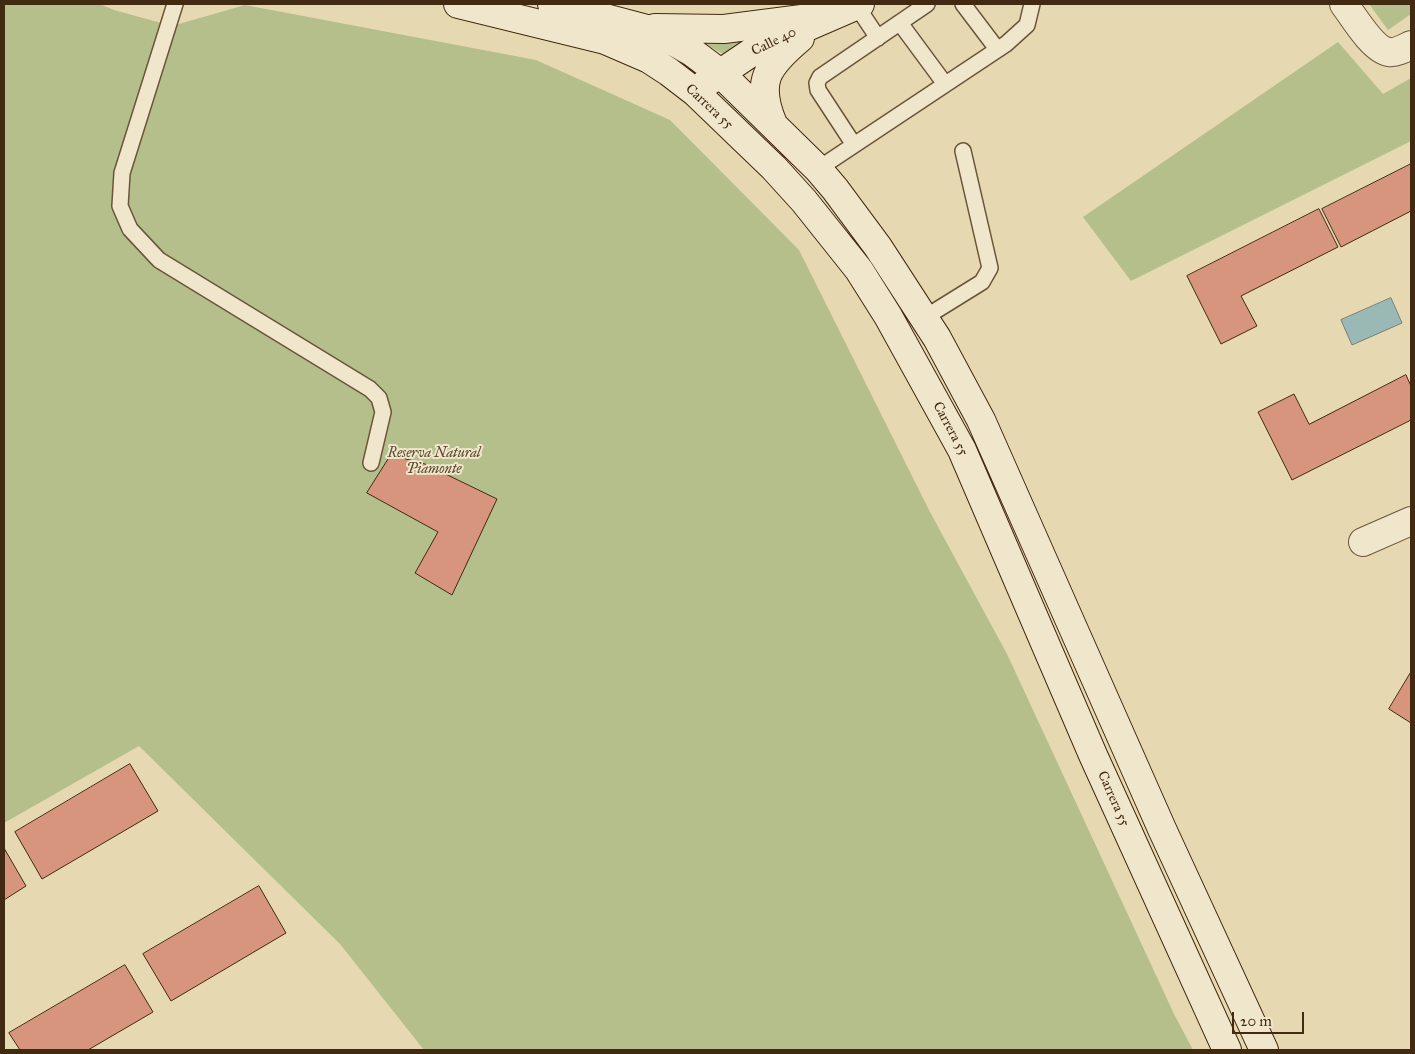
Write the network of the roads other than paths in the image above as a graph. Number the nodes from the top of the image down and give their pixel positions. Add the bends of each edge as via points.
1 (175, 4) edge
2 (458, 4) edge
3 (552, 4) edge
4 (927, 4) edge
5 (964, 4) edge
6 (1032, 4) edge
7 (1344, 4) edge
8 (850, 8) edge
9 (900, 23) junction
10 (643, 28) junction
11 (878, 38) junction
12 (1411, 45) edge
13 (997, 49) junction
14 (720, 73) junction
15 (945, 84) junction
16 (695, 92) junction
17 (774, 126) junction
18 (854, 145) junction
19 (963, 151) dead end
20 (818, 169) junction
21 (924, 318) junction
22 (371, 463) dead end
23 (1411, 522) edge
24 (1363, 542) dead end
25 (1227, 1050) edge
26 (1264, 1050) edge

1 - 22 lane via 122,173 120,206 130,229 159,260 370,388 379,398 383,412
2 - 16 main road, Carrera 55 via 605,40 649,59
3 - 10 main road
4 - 9 lane
5 - 13 lane
6 - 13 lane via 1027,25
7 - 12 main road via 1378,47 1388,52
8 - 10 main road via 724,29
8 - 11 lane
8 - 14 main road, Calle 40 via 749,54
8 - 17 main road via 805,34 770,67 764,97
9 - 11 lane
9 - 15 lane
10 - 14 main road via 692,52
11 - 18 lane via 820,77 818,84 818,90
13 - 15 lane
14 - 16 main road, Calle 40
14 - 17 main road
15 - 18 lane
16 - 25 main road, Carrera 55 via 804,201 858,270 917,366 962,450
17 - 20 main road
18 - 20 lane
19 - 21 lane via 990,268 982,282
20 - 21 main road via 873,239
21 - 26 main road via 981,420
23 - 24 main road

